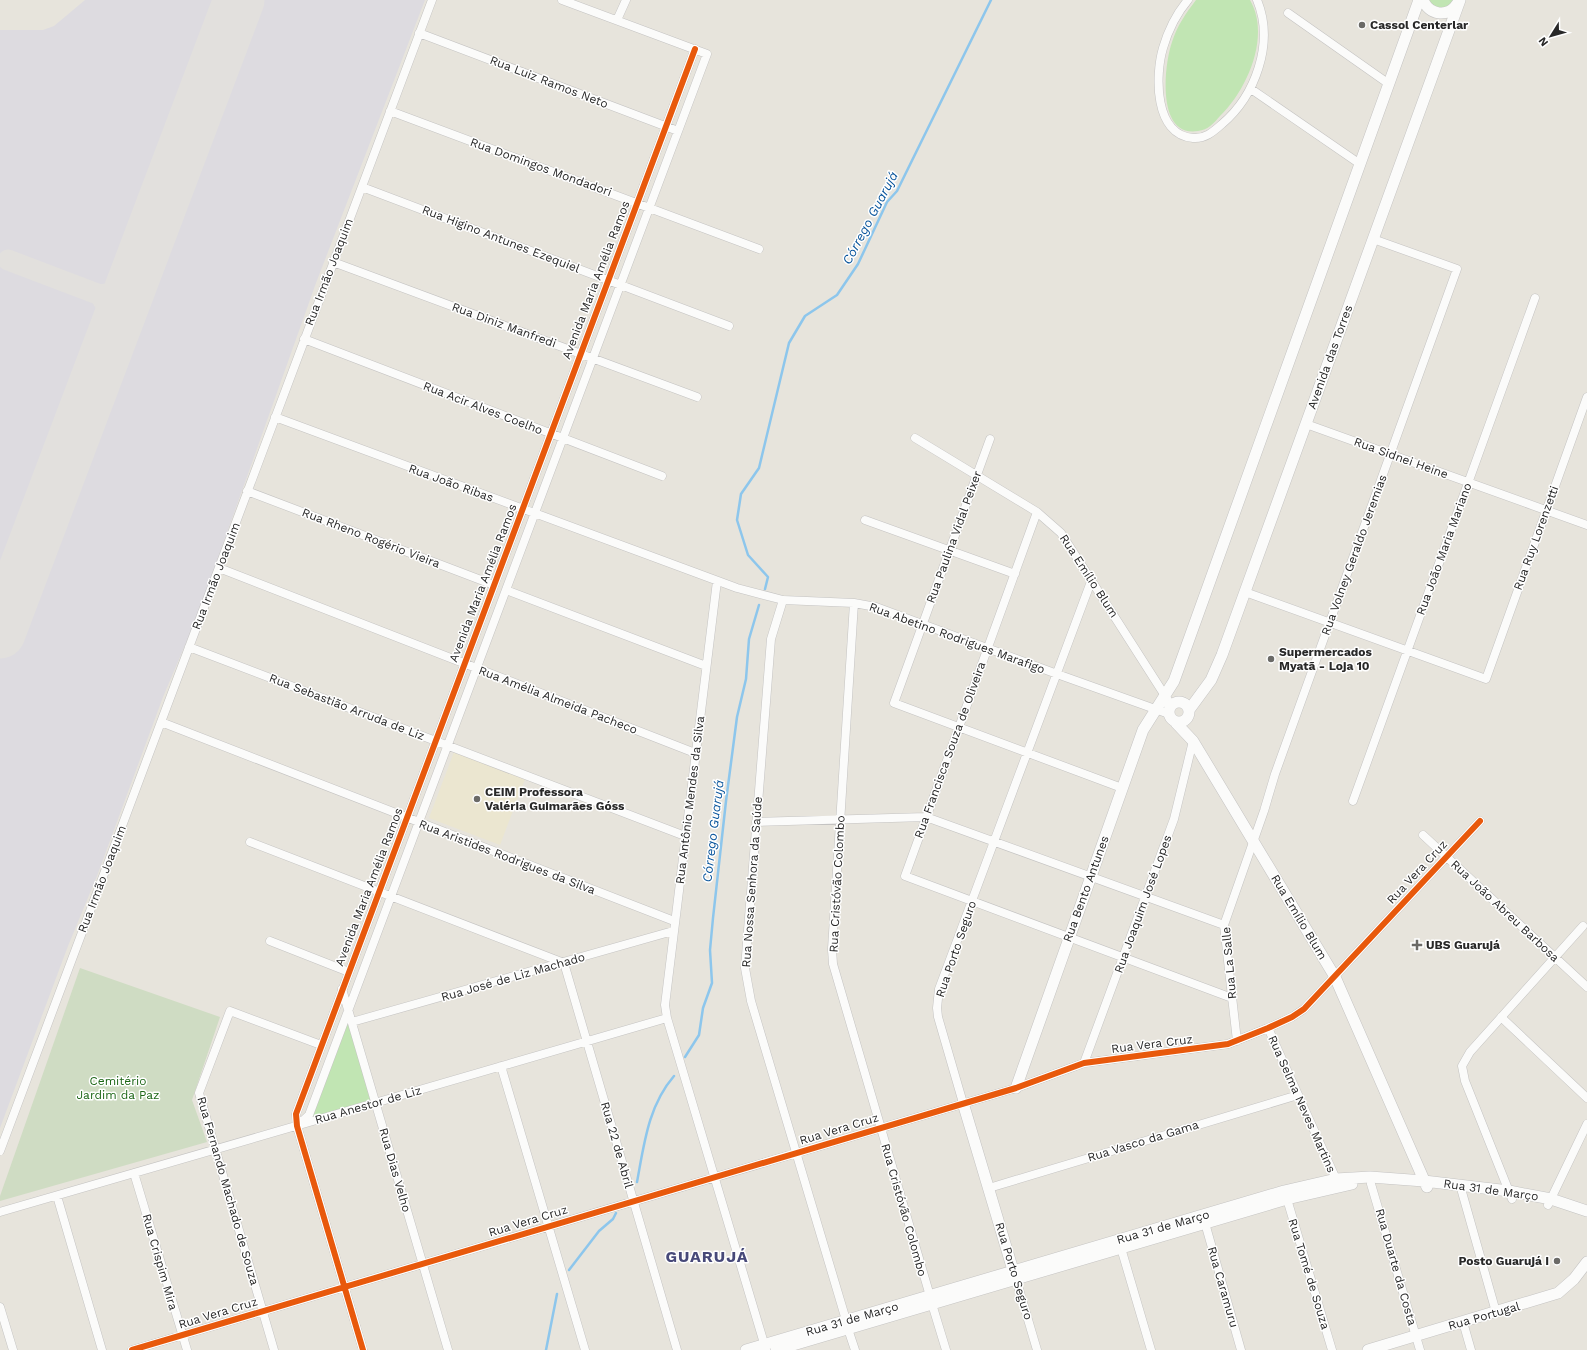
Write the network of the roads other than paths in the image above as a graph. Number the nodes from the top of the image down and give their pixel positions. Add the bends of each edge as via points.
1 (432, 0) edge
2 (562, 0) edge
3 (626, 0) edge
4 (1188, 0) edge
5 (1257, 0) edge
6 (1419, 0) edge
7 (1423, 0) edge
8 (1459, 1) edge
9 (1288, 13) dead end
10 (616, 20) junction
11 (419, 33) junction
12 (694, 49) junction
13 (1389, 84) junction
14 (1251, 89) junction
15 (390, 111) junction
16 (666, 126) junction
17 (678, 131) junction
18 (1360, 164) junction
19 (362, 187) junction
20 (637, 203) junction
21 (649, 207) junction
22 (1373, 239) junction
23 (759, 249) dead end
24 (333, 262) junction
25 (608, 280) junction
26 (620, 284) junction
27 (1535, 298) dead end
28 (729, 326) dead end
29 (304, 339) junction
30 (580, 354) junction
31 (592, 358) junction
32 (696, 397) dead end
33 (1587, 397) edge
34 (275, 417) junction
35 (1306, 424) junction
36 (550, 434) junction
37 (563, 438) junction
38 (915, 438) dead end
39 (990, 439) dead end
40 (1390, 454) junction
41 (662, 476) dead end
42 (977, 476) junction
43 (1468, 482) junction
44 (248, 491) junction
45 (522, 509) junction
46 (1546, 510) junction
47 (1037, 512) junction
48 (534, 514) junction
49 (865, 520) dead end
50 (1587, 525) edge
51 (949, 550) junction
52 (218, 568) junction
53 (1015, 574) junction
54 (1092, 579) junction
55 (717, 581) junction
56 (494, 585) junction
57 (506, 590) junction
58 (1245, 592) junction
59 (783, 600) junction
60 (854, 603) junction
61 (1329, 622) junction
62 (922, 625) junction
63 (189, 647) junction
64 (988, 649) junction
65 (1407, 650) junction
66 (464, 664) junction
67 (706, 666) junction
68 (476, 668) junction
69 (1057, 674) junction
70 (1174, 681) junction
71 (1165, 695) junction
72 (1172, 707) junction
73 (1156, 708) junction
74 (1188, 714) junction
75 (161, 722) junction
76 (1176, 722) junction
77 (959, 727) junction
78 (436, 741) junction
79 (1193, 741) junction
80 (448, 746) junction
81 (1028, 752) junction
82 (695, 754) junction
83 (1122, 788) junction
84 (1352, 801) dead end
85 (926, 817) junction
86 (407, 818) junction
87 (840, 820) junction
88 (1480, 821) dead end
89 (419, 822) junction
90 (756, 822) junction
91 (1423, 835) dead end
92 (685, 836) junction
93 (250, 842) dead end
94 (994, 842) junction
95 (1253, 842) junction
96 (1446, 857) junction
97 (1091, 877) junction
98 (379, 892) junction
99 (391, 896) junction
100 (1145, 896) junction
101 (972, 901) junction
102 (674, 921) junction
103 (1224, 925) junction
104 (1583, 926) dead end
105 (673, 930) junction
106 (1070, 937) junction
107 (270, 941) dead end
108 (1123, 957) junction
109 (1555, 957) junction
110 (564, 963) junction
111 (349, 972) junction
112 (1335, 977) junction
113 (1587, 987) edge
114 (342, 989) junction
115 (1232, 998) junction
116 (348, 1010) junction
117 (1501, 1017) junction
118 (667, 1018) junction
119 (352, 1022) junction
120 (1268, 1028) junction
121 (586, 1041) junction
122 (1237, 1041) junction
123 (321, 1045) junction
124 (1084, 1063) junction
125 (501, 1066) junction
126 (1016, 1088) junction
127 (1298, 1095) junction
128 (1587, 1098) edge
129 (376, 1103) junction
130 (963, 1103) junction
131 (1587, 1124) edge
132 (297, 1126) junction
133 (880, 1128) junction
134 (215, 1150) junction
135 (0, 1151) edge
136 (796, 1153) junction
137 (134, 1173) junction
138 (714, 1177) junction
139 (1336, 1179) junction
140 (1371, 1184) junction
141 (1426, 1185) junction
142 (989, 1188) junction
143 (1462, 1192) junction
144 (1511, 1195) junction
145 (57, 1196) junction
146 (1287, 1199) junction
147 (633, 1201) junction
148 (1550, 1202) junction
149 (1587, 1211) edge
150 (0, 1212) edge
151 (1587, 1219) edge
152 (1205, 1223) junction
153 (548, 1226) junction
154 (1121, 1248) junction
155 (1587, 1262) edge
156 (422, 1264) junction
157 (1015, 1275) junction
158 (344, 1287) junction
159 (931, 1300) junction
160 (0, 1307) edge
161 (263, 1311) junction
162 (1496, 1312) junction
163 (1463, 1322) junction
164 (847, 1324) junction
165 (182, 1335) junction
166 (1416, 1336) junction
167 (765, 1347) edge
168 (13, 1350) edge
169 (102, 1350) edge
170 (132, 1350) edge
171 (186, 1350) edge
172 (274, 1350) edge
173 (363, 1350) edge
174 (448, 1350) edge
175 (585, 1350) edge
176 (677, 1350) edge
177 (746, 1350) edge
178 (776, 1350) edge
179 (855, 1350) edge
180 (946, 1350) edge
181 (1037, 1350) edge
182 (1151, 1350) edge
183 (1242, 1350) edge
184 (1332, 1350) edge
185 (1368, 1350) edge
186 (1420, 1350) edge
187 (1471, 1350) edge

1 - 11 street, Rua Irmão Joaquim
2 - 10 street
3 - 10 street
4 - 14 street via 1169,32 1160,60 1159,93 1166,121 1174,131 1186,137 1206,136 1227,120
5 - 14 street via 1262,16 1263,38 1260,60
6 - 13 main road
7 - 8 main road via 1428,8 1439,13 1451,11
8 - 22 main road, Avenida das Torres
9 - 13 street
10 - 12 street
11 - 15 street, Rua Irmão Joaquim
11 - 16 street, Rua Luiz Ramos Neto
12 - 16 street, Avenida Maria Amélia Ramos
12 - 17 street, Avenida Maria Amélia Ramos via 707,54
13 - 18 main road
14 - 18 street
15 - 19 street, Rua Irmão Joaquim
15 - 20 street, Rua Domingos Mondadori
16 - 17 street, Rua Luiz Ramos Neto
16 - 20 street, Avenida Maria Amélia Ramos
17 - 21 street, Avenida Maria Amélia Ramos
18 - 70 main road
19 - 24 street, Rua Irmão Joaquim
19 - 25 street, Rua Higino Antunes Ezequiel
20 - 21 street, Rua Domingos Mondadori
20 - 25 street, Avenida Maria Amélia Ramos
21 - 23 street, Rua Domingos Mondadori
21 - 26 street, Avenida Maria Amélia Ramos
22 - 35 main road, Avenida das Torres
22 - 40 street, Rua Volney Geraldo Jeremias via 1457,269
24 - 29 street, Rua Irmão Joaquim
24 - 30 street, Rua Diniz Manfredi
25 - 26 street, Rua Higino Antunes Ezequiel
25 - 30 street, Avenida Maria Amélia Ramos
26 - 28 street, Rua Higino Antunes Ezequiel
26 - 31 street, Avenida Maria Amélia Ramos
27 - 43 street, Rua João Maria Mariano
29 - 34 street, Rua Irmão Joaquim
29 - 36 street, Rua Acir Alves Coelho
30 - 31 street, Rua Diniz Manfredi
30 - 36 street, Avenida Maria Amélia Ramos
31 - 32 street, Rua Diniz Manfredi
31 - 37 street, Avenida Maria Amélia Ramos
33 - 46 street, Rua Ruy Lorenzetti
34 - 44 street, Rua Irmão Joaquim
34 - 45 street, Rua João Ribas
35 - 40 street, Rua Sidnei Heine
35 - 58 main road, Avenida das Torres
36 - 37 street, Rua Acir Alves Coelho
36 - 45 street, Avenida Maria Amélia Ramos
37 - 41 street, Rua Acir Alves Coelho
37 - 48 street, Avenida Maria Amélia Ramos
38 - 42 street, Rua Emílio Blum
39 - 42 street, Rua Paulina Vidal Peixer
40 - 43 street, Rua Sidnei Heine
40 - 61 street, Rua Volney Geraldo Jeremias
42 - 47 street, Rua Emílio Blum
42 - 51 street, Rua Paulina Vidal Peixer
43 - 46 street, Rua Sidnei Heine
43 - 65 street, Rua João Maria Mariano
44 - 52 street, Rua Irmão Joaquim
44 - 56 street, Rua Rheno Rogério Vieira
45 - 48 street, Rua João Ribas
45 - 56 street, Avenida Maria Amélia Ramos
46 - 50 street, Rua Sidnei Heine
46 - 65 street, Rua Ruy Lorenzetti via 1486,679
47 - 53 street, Rua Francisca Souza de Oliveira
47 - 54 street, Rua Emílio Blum via 1061,533
48 - 55 street, Rua João Ribas
48 - 57 street, Avenida Maria Amélia Ramos
49 - 51 street
51 - 53 street
51 - 62 street, Rua Paulina Vidal Peixer
52 - 63 street, Rua Irmão Joaquim
52 - 66 street, Rua Amélia Almeida Pacheco
53 - 64 street, Rua Francisca Souza de Oliveira
54 - 69 street, Rua Porto Seguro
54 - 71 street, Rua Emílio Blum
55 - 59 street, Rua Abetino Rodrigues Marafigo via 754,594
55 - 67 street, Rua Antônio Mendes da Silva
56 - 66 street, Avenida Maria Amélia Ramos
57 - 67 street
57 - 68 street, Avenida Maria Amélia Ramos
58 - 61 street
58 - 74 main road, Avenida das Torres via 1216,669
59 - 60 street, Rua Abetino Rodrigues Marafigo
59 - 90 street, Rua Nossa Senhora da Saúde via 771,639
60 - 62 street, Rua Abetino Rodrigues Marafigo via 881,608
60 - 87 street, Rua Cristóvão Colombo
61 - 65 street
61 - 95 street, Rua Volney Geraldo Jeremias
62 - 64 street, Rua Abetino Rodrigues Marafigo
62 - 77 street, Rua Paulina Vidal Peixer via 894,703
63 - 75 street, Rua Irmão Joaquim
63 - 78 street, Rua Sebastião Arruda de Liz
64 - 69 street, Rua Abetino Rodrigues Marafigo
64 - 77 street, Rua Francisca Souza de Oliveira
65 - 84 street, Rua João Maria Mariano
66 - 68 street, Rua Amélia Almeida Pacheco
66 - 78 street, Avenida Maria Amélia Ramos
67 - 82 street, Rua Antônio Mendes da Silva
68 - 80 street, Avenida Maria Amélia Ramos
68 - 82 street, Rua Amélia Almeida Pacheco
69 - 73 street, Rua Abetino Rodrigues Marafigo
69 - 81 street, Rua Porto Seguro
70 - 71 main road
70 - 72 main road
71 - 72 street, Rua Emílio Blum
71 - 73 main road, Rua Bento Antunes
72 - 73 street, Rua Abetino Rodrigues Marafigo
72 - 74 main road via 1185,704
72 - 76 main road via 1171,719
73 - 83 main road, Rua Bento Antunes via 1143,730
74 - 76 main road via 1182,723
74 - 79 main road, Rua Emílio Blum
75 - 86 street, Rua Aristides Rodrigues da Silva
75 - 135 street, Rua Irmão Joaquim
76 - 79 main road, Rua Emílio Blum
77 - 81 street
77 - 85 street, Rua Francisca Souza de Oliveira
78 - 80 street, Rua Sebastião Arruda de Liz
78 - 86 street, Avenida Maria Amélia Ramos
79 - 95 main road, Rua Emílio Blum
79 - 100 street, Rua Joaquim José Lopes via 1174,819
80 - 89 street, Avenida Maria Amélia Ramos
80 - 92 street, Rua Sebastião Arruda de Liz
81 - 83 street
81 - 94 street, Rua Porto Seguro
82 - 92 street, Rua Antônio Mendes da Silva
83 - 97 main road, Rua Bento Antunes
85 - 87 street
85 - 94 street
85 - 101 street, Rua Francisca Souza de Oliveira via 905,876
86 - 89 street, Rua Aristides Rodrigues da Silva
86 - 98 street, Avenida Maria Amélia Ramos
87 - 90 street
87 - 133 street, Rua Cristóvão Colombo via 833,964
88 - 96 street, Rua Vera Cruz
89 - 99 street, Avenida Maria Amélia Ramos
89 - 102 street, Rua Aristides Rodrigues da Silva
90 - 136 street, Rua Nossa Senhora da Saúde via 745,968 751,1001
91 - 96 street, Rua João Abreu Barbosa
92 - 102 street, Rua Antônio Mendes da Silva
93 - 98 street
94 - 97 street
94 - 101 street, Rua Porto Seguro
95 - 103 street, Rua La Salle
95 - 112 main road, Rua Emílio Blum
96 - 109 street, Rua João Abreu Barbosa
96 - 112 street, Rua Vera Cruz
97 - 100 street
97 - 106 main road, Rua Bento Antunes
98 - 99 street
98 - 111 street, Avenida Maria Amélia Ramos
99 - 110 street
99 - 116 street, Avenida Maria Amélia Ramos
100 - 103 street
100 - 108 street, Rua Joaquim José Lopes
101 - 106 street
101 - 130 street, Rua Porto Seguro via 939,989 937,1003 938,1017
102 - 105 street, Rua Antônio Mendes da Silva
103 - 115 street, Rua La Salle
104 - 109 street
105 - 110 street, Rua José de Liz Machado
105 - 118 street, Rua Antônio Mendes da Silva via 666,990
106 - 108 street
106 - 126 main road, Rua Bento Antunes
107 - 111 street
108 - 115 street
108 - 124 street, Rua Joaquim José Lopes
109 - 113 street, Rua João Abreu Barbosa
109 - 117 street
110 - 119 street, Rua José de Liz Machado
110 - 121 street, Rua 22 de Abril
111 - 114 street, Avenida Maria Amélia Ramos
112 - 120 street, Rua Vera Cruz via 1304,1009
112 - 141 main road, Rua Emílio Blum
114 - 116 street, Rua Dias Velho
114 - 123 street, Avenida Maria Amélia Ramos
115 - 122 street, Rua La Salle
116 - 119 street, Rua Dias Velho
116 - 132 street, Avenida Maria Amélia Ramos via 309,1115
117 - 128 street
117 - 144 street via 1465,1058 1462,1073
118 - 121 street, Rua Anestor de Liz
118 - 138 street, Rua Antônio Mendes da Silva
119 - 129 street, Rua Dias Velho
120 - 122 street, Rua Vera Cruz
120 - 127 street, Rua Selma Neves Martins
121 - 125 street, Rua Anestor de Liz
121 - 147 street, Rua 22 de Abril
122 - 124 street, Rua Vera Cruz via 1214,1047
123 - 132 street, Avenida Maria Amélia Ramos via 296,1114
123 - 134 street, Rua Fernando Machado de Souza via 230,1011 198,1094
124 - 126 street, Rua Vera Cruz
125 - 129 street, Rua Anestor de Liz
125 - 153 street
126 - 130 street, Rua Vera Cruz
127 - 139 street, Rua Selma Neves Martins
127 - 142 street, Rua Vasco da Gama
129 - 132 street, Rua Anestor de Liz
129 - 156 street, Rua Dias Velho
130 - 133 street, Rua Vera Cruz
130 - 142 main road, Rua Porto Seguro
131 - 148 street
132 - 134 street, Rua Anestor de Liz
132 - 158 street
133 - 136 street, Rua Vera Cruz
133 - 159 street, Rua Cristóvão Colombo
134 - 137 street, Rua Anestor de Liz
134 - 161 street, Rua Fernando Machado de Souza
136 - 138 street, Rua Vera Cruz
136 - 164 street, Rua Nossa Senhora da Saúde
137 - 145 street, Rua Anestor de Liz
137 - 165 street, Rua Crispim Mira
138 - 147 street, Rua Vera Cruz
138 - 167 street, Rua Antônio Mendes da Silva
139 - 141 main road, Rua 31 de Março via 1356,1177
139 - 157 main road, Rua 31 de Março via 1284,1191
140 - 141 main road, Rua 31 de Março
140 - 146 main road, Rua 31 de Março via 1340,1186
140 - 166 street, Rua Duarte da Costa
141 - 143 main road, Rua 31 de Março
141 - 144 main road, Rua 31 de Março
142 - 157 main road, Rua Porto Seguro
143 - 144 main road, Rua 31 de Março
143 - 162 street
144 - 148 main road, Rua 31 de Março
145 - 150 street, Rua Anestor de Liz
145 - 169 street
146 - 152 main road, Rua 31 de Março
146 - 184 street, Rua Tomé de Souza
147 - 153 street, Rua Vera Cruz
147 - 176 street, Rua 22 de Abril
148 - 149 main road, Rua 31 de Março
148 - 151 main road, Rua 31 de Março
152 - 154 main road, Rua 31 de Março
152 - 183 street, Rua Caramuru
153 - 156 street, Rua Vera Cruz
153 - 175 street
154 - 157 main road, Rua 31 de Março
154 - 182 street
155 - 162 main road, Rua Portugal via 1574,1279 1558,1293
156 - 158 street, Rua Vera Cruz
156 - 174 street, Rua Dias Velho
157 - 159 main road, Rua 31 de Março
157 - 181 street, Rua Porto Seguro
158 - 161 street, Rua Vera Cruz
158 - 173 street
159 - 164 main road, Rua 31 de Março
159 - 180 street, Rua Cristóvão Colombo
160 - 168 street
161 - 165 street, Rua Vera Cruz
161 - 172 street, Rua Fernando Machado de Souza
162 - 163 main road, Rua Portugal
163 - 166 main road, Rua Portugal
163 - 187 street
164 - 167 main road, Rua 31 de Março
164 - 178 main road, Rua 31 de Março
164 - 179 street, Rua Nossa Senhora da Saúde
165 - 170 street, Rua Vera Cruz
165 - 171 street, Rua Crispim Mira
166 - 185 main road, Rua Portugal
166 - 186 street, Rua Duarte da Costa
167 - 177 main road, Rua 31 de Março

